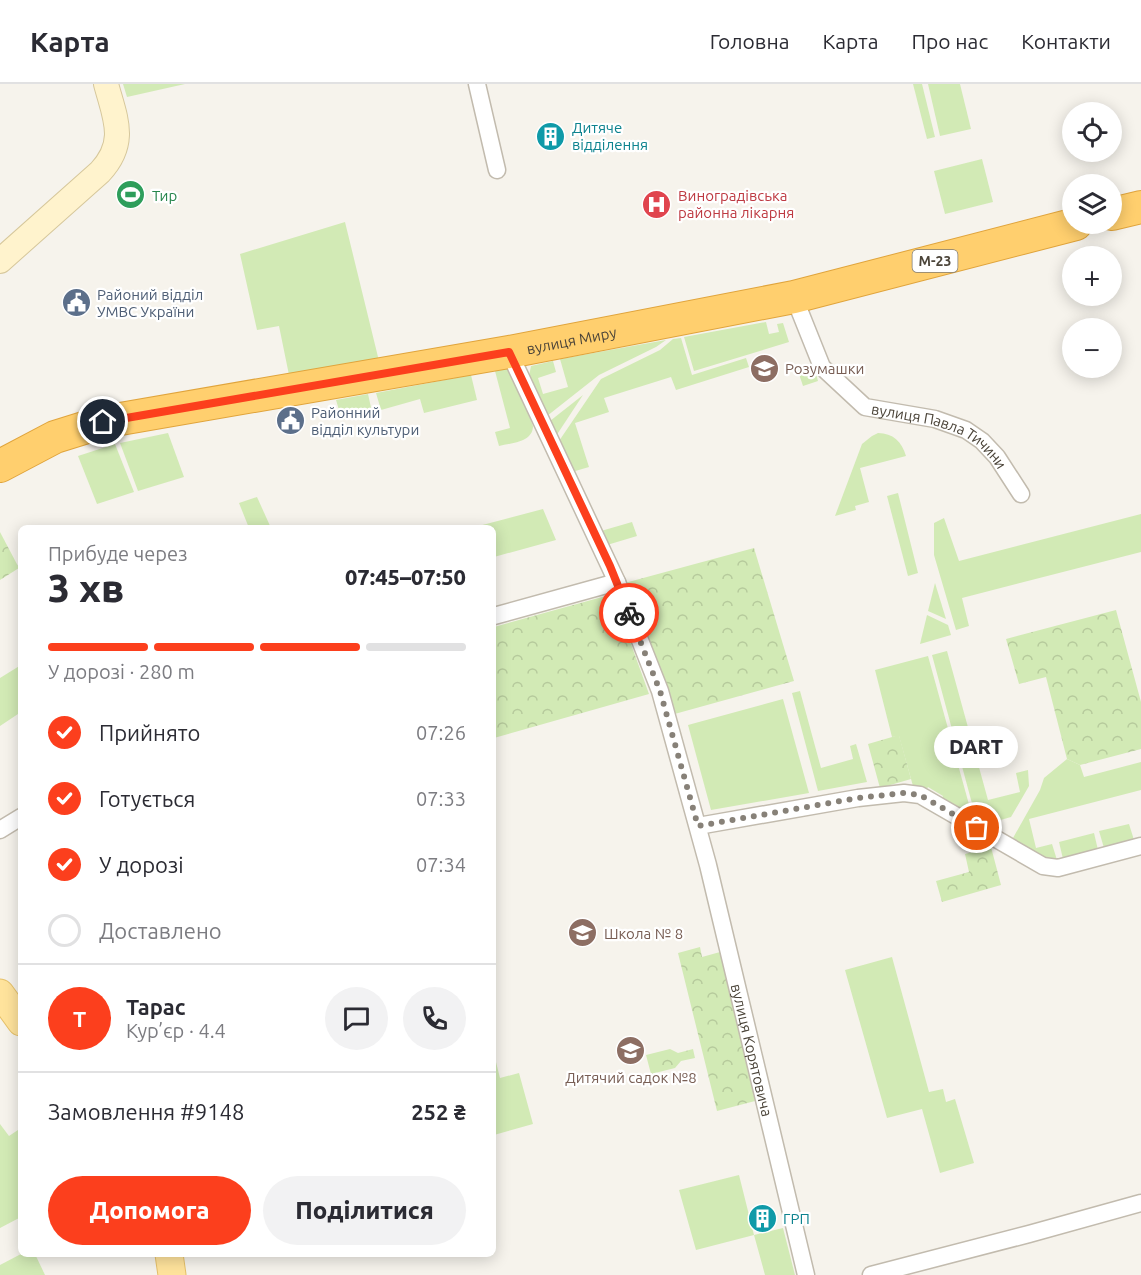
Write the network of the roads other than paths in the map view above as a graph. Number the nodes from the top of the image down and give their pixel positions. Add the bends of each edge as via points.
1 (106, 84) edge
2 (477, 84) edge
3 (497, 170) dead end
4 (1141, 207) edge
5 (1122, 212) edge
6 (1062, 228) edge
7 (0, 261) edge
8 (794, 297) junction
9 (509, 352) junction
10 (0, 466) edge
11 (1021, 494) dead end
12 (617, 582) junction
13 (496, 615) edge
14 (18, 819) edge
15 (698, 826) junction
16 (0, 830) edge
17 (1141, 846) edge
18 (0, 993) edge
19 (18, 1018) edge
20 (1141, 1203) edge
21 (169, 1257) edge
22 (172, 1275) edge
23 (806, 1275) edge
24 (872, 1275) edge

1 - 7 street via 116,123 114,154 100,172
2 - 3 street
4 - 5 highway
6 - 8 highway, М-23
8 - 9 highway, вулиця Миру / М-23
8 - 11 street, вулиця Павла Тичини via 822,367 865,406 935,419 966,430 997,457
9 - 10 highway, вулиця Миру / М-23 via 103,422 55,437
9 - 12 street, вулиця Корятовича
12 - 13 street
12 - 15 street, вулиця Корятовича via 660,691
14 - 16 street
15 - 17 street via 910,792 1050,868
15 - 23 street, вулиця Корятовича
18 - 19 main road
20 - 24 street
21 - 22 main road

